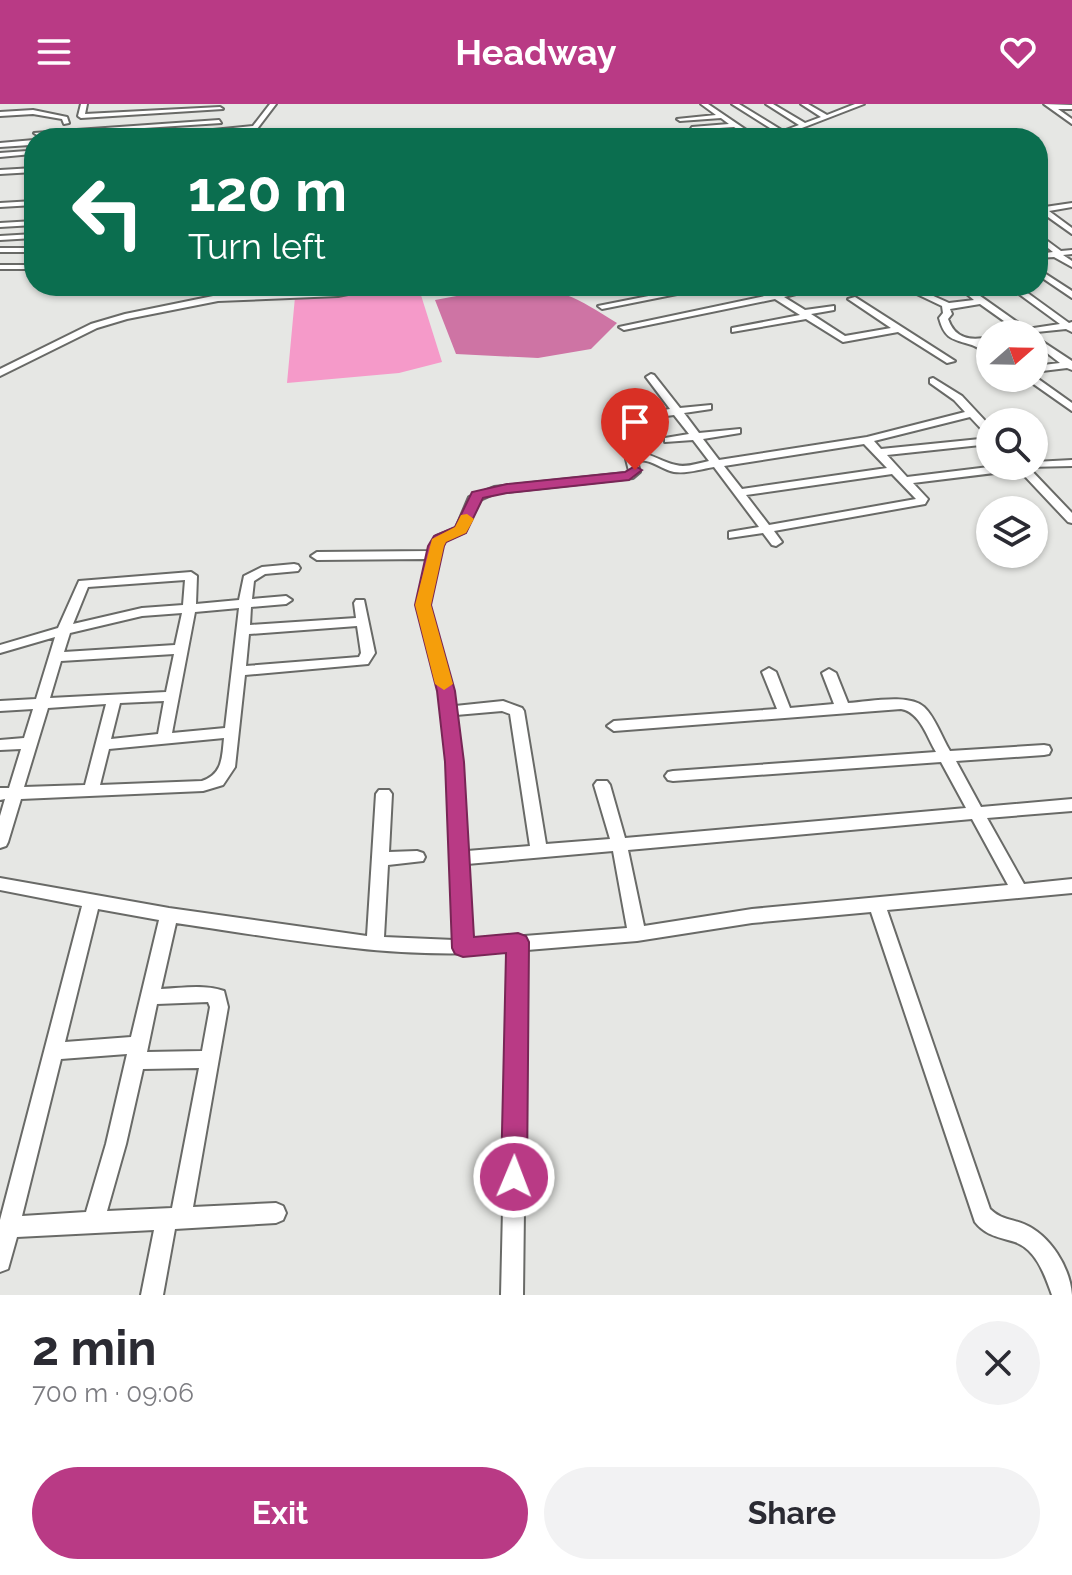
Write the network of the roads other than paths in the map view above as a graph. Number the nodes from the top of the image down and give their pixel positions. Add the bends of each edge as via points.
1 (273, 104) edge
2 (704, 104) edge
3 (735, 104) edge
4 (769, 104) edge
5 (804, 104) edge
6 (837, 104) edge
7 (861, 104) edge
8 (84, 106) edge
9 (1049, 106) edge
10 (1072, 107) edge
11 (173, 108) edge
12 (220, 109) dead end
13 (847, 109) junction
14 (0, 114) edge
15 (721, 116) junction
16 (1062, 116) junction
17 (1072, 116) edge
18 (826, 117) junction
19 (140, 119) junction
20 (680, 119) dead end
21 (219, 122) dead end
22 (1072, 122) edge
23 (66, 123) junction
24 (734, 125) junction
25 (804, 125) junction
26 (40, 128) edge
27 (95, 128) edge
28 (138, 128) edge
29 (255, 128) edge
30 (702, 128) edge
31 (739, 128) edge
32 (774, 128) edge
33 (796, 128) edge
34 (24, 142) edge
35 (0, 145) edge
36 (24, 153) edge
37 (0, 155) edge
38 (24, 171) edge
39 (0, 172) edge
40 (24, 204) edge
41 (0, 205) edge
42 (1072, 205) edge
43 (1048, 210) edge
44 (19, 211) dead end
45 (0, 212) edge
46 (1048, 212) edge
47 (1048, 214) edge
48 (1072, 214) edge
49 (24, 224) edge
50 (0, 225) edge
51 (1070, 229) edge
52 (24, 237) edge
53 (0, 238) edge
54 (1048, 245) edge
55 (0, 250) edge
56 (24, 250) edge
57 (1072, 252) edge
58 (1057, 254) junction
59 (1048, 255) edge
60 (1072, 265) edge
61 (0, 267) edge
62 (24, 267) edge
63 (1048, 278) edge
64 (1072, 295) edge
65 (266, 296) edge
66 (657, 296) edge
67 (717, 296) edge
68 (777, 296) joint
69 (926, 296) edge
70 (975, 296) edge
71 (1026, 296) edge
72 (852, 299) dead end
73 (982, 301) junction
74 (602, 306) dead end
75 (729, 306) junction
76 (948, 306) junction
77 (831, 308) dead end
78 (806, 314) junction
79 (1007, 320) edge
80 (624, 327) dead end
81 (1071, 327) edge
82 (898, 329) junction
83 (735, 330) dead end
84 (1048, 331) edge
85 (976, 343) edge
86 (1048, 350) edge
87 (950, 361) dead end
88 (1071, 365) edge
89 (1048, 367) edge
90 (0, 373) edge
91 (651, 377) dead end
92 (933, 381) dead end
93 (1048, 391) edge
94 (707, 407) dead end
95 (1072, 408) edge
96 (677, 411) junction
97 (972, 413) junction
98 (636, 417) dead end
99 (976, 417) edge
100 (736, 431) dead end
101 (695, 437) junction
102 (669, 440) dead end
103 (867, 440) junction
104 (976, 442) edge
105 (881, 452) junction
106 (1072, 463) edge
107 (714, 464) junction
108 (1048, 464) edge
109 (895, 470) junction
110 (976, 472) edge
111 (908, 480) junction
112 (1035, 480) edge
113 (738, 493) junction
114 (1072, 520) edge
115 (765, 528) junction
116 (733, 535) dead end
117 (776, 542) dead end
118 (434, 555) junction
119 (317, 556) dead end
120 (294, 568) dead end
121 (286, 600) dead end
122 (246, 603) junction
123 (360, 603) dead end
124 (189, 608) junction
125 (363, 622) junction
126 (64, 630) junction
127 (243, 630) junction
128 (0, 649) edge
129 (180, 649) junction
130 (56, 657) junction
131 (240, 671) junction
132 (769, 672) dead end
133 (829, 673) dead end
134 (170, 696) junction
135 (114, 699) junction
136 (43, 704) junction
137 (0, 706) edge
138 (843, 710) junction
139 (448, 711) junction
140 (786, 714) junction
141 (614, 726) dead end
142 (230, 732) junction
143 (164, 739) junction
144 (28, 743) junction
145 (0, 745) edge
146 (102, 745) junction
147 (1044, 750) dead end
148 (943, 756) junction
149 (673, 776) dead end
150 (602, 785) dead end
151 (91, 792) junction
152 (7, 794) edge
153 (384, 794) dead end
154 (1072, 805) edge
155 (977, 813) junction
156 (0, 842) edge
157 (619, 843) junction
158 (539, 850) junction
159 (417, 857) dead end
160 (461, 858) junction
161 (380, 859) junction
162 (0, 884) edge
163 (1072, 886) edge
164 (1019, 891) junction
165 (91, 902) junction
166 (877, 904) junction
167 (169, 915) junction
168 (637, 934) junction
169 (518, 942) junction
170 (375, 944) junction
171 (463, 948) junction
172 (149, 997) junction
173 (54, 1051) junction
174 (136, 1053) junction
175 (210, 1059) junction
176 (276, 1213) dead end
177 (174, 1218) junction
178 (94, 1221) junction
179 (10, 1227) junction
180 (0, 1261) edge
181 (152, 1295) edge
182 (512, 1295) edge
183 (1063, 1295) edge

1 - 29 street
2 - 15 street
3 - 32 street
4 - 25 street
5 - 18 street
6 - 13 street
7 - 13 street
8 - 11 street
8 - 19 street via 84,117
9 - 10 street
9 - 16 street
11 - 12 street
11 - 19 street
13 - 18 street
14 - 23 street via 33,112 65,118
15 - 20 street
15 - 24 street
16 - 17 street
16 - 22 street
18 - 25 street
19 - 21 street
19 - 23 street
19 - 27 street
19 - 28 street
23 - 26 street
24 - 30 street
24 - 31 street
25 - 33 street
34 - 35 street
36 - 37 street
38 - 39 street
40 - 41 street
42 - 43 street
44 - 45 street
46 - 48 street
47 - 51 street
49 - 50 street
52 - 53 street
54 - 58 street
55 - 56 street
57 - 58 street
58 - 59 street
58 - 60 street
61 - 62 street
63 - 64 street
65 - 90 street via 218,298 125,317 94,326
66 - 74 street
67 - 75 street
68 - 75 street
68 - 78 street
69 - 76 street
70 - 73 street
71 - 81 street
72 - 82 street
73 - 76 street
73 - 79 street
75 - 80 street
76 - 85 street via 945,329 965,343
77 - 78 street
78 - 82 street via 847,339
78 - 83 street
81 - 84 street
82 - 87 street
86 - 88 street
88 - 89 street
91 - 96 street
92 - 97 street
93 - 95 street
94 - 96 street
96 - 98 street
96 - 101 street
97 - 99 street
97 - 103 street
100 - 101 street
101 - 102 street
101 - 107 street
103 - 105 street
103 - 107 street
104 - 105 street
105 - 109 street
106 - 108 street
107 - 113 street
107 - 118 street via 674,469 640,455 631,459 635,472 629,476 483,493 473,499 461,530 440,539
109 - 111 street
109 - 113 street
110 - 111 street
111 - 115 street via 921,502
112 - 114 street
113 - 115 street
115 - 116 street
115 - 117 street
118 - 119 street
118 - 139 street via 423,605
120 - 122 street via 250,576
121 - 122 street
122 - 124 street
122 - 127 street
123 - 125 street
124 - 126 street via 142,612
124 - 126 street via 190,574 88,582 80,588
124 - 129 street
125 - 127 street
125 - 131 street via 368,653 363,661
126 - 128 street
126 - 130 street
127 - 131 street
129 - 130 street
129 - 134 street
130 - 136 street
131 - 142 street
132 - 140 street
133 - 138 street
134 - 135 street
134 - 143 street
135 - 136 street
135 - 146 street
136 - 137 street
136 - 144 street
138 - 140 street
138 - 148 street via 913,706
139 - 158 street via 503,706 517,711
139 - 160 street
140 - 141 street
142 - 143 street
142 - 151 street via 228,767 218,781
143 - 146 street
144 - 145 street
144 - 152 street
146 - 151 street
147 - 148 street
148 - 149 street
148 - 155 street
150 - 157 street
151 - 152 street
152 - 156 street
153 - 161 street
154 - 155 street
155 - 157 street
155 - 164 street
157 - 158 street
157 - 168 street
158 - 160 street
159 - 161 street
160 - 171 street
161 - 170 street
162 - 165 street
163 - 164 street
164 - 166 street
165 - 167 street
165 - 173 street
166 - 168 street
166 - 183 street via 982,1215 1000,1231 1027,1236 1038,1245
167 - 170 street
167 - 172 street
168 - 169 street
169 - 171 street
169 - 182 street
170 - 171 street
172 - 174 street
172 - 175 street via 218,996
173 - 174 street
173 - 179 street
174 - 175 street
174 - 178 street
175 - 177 street
176 - 177 street
177 - 178 street
177 - 181 street
178 - 179 street
179 - 180 street

